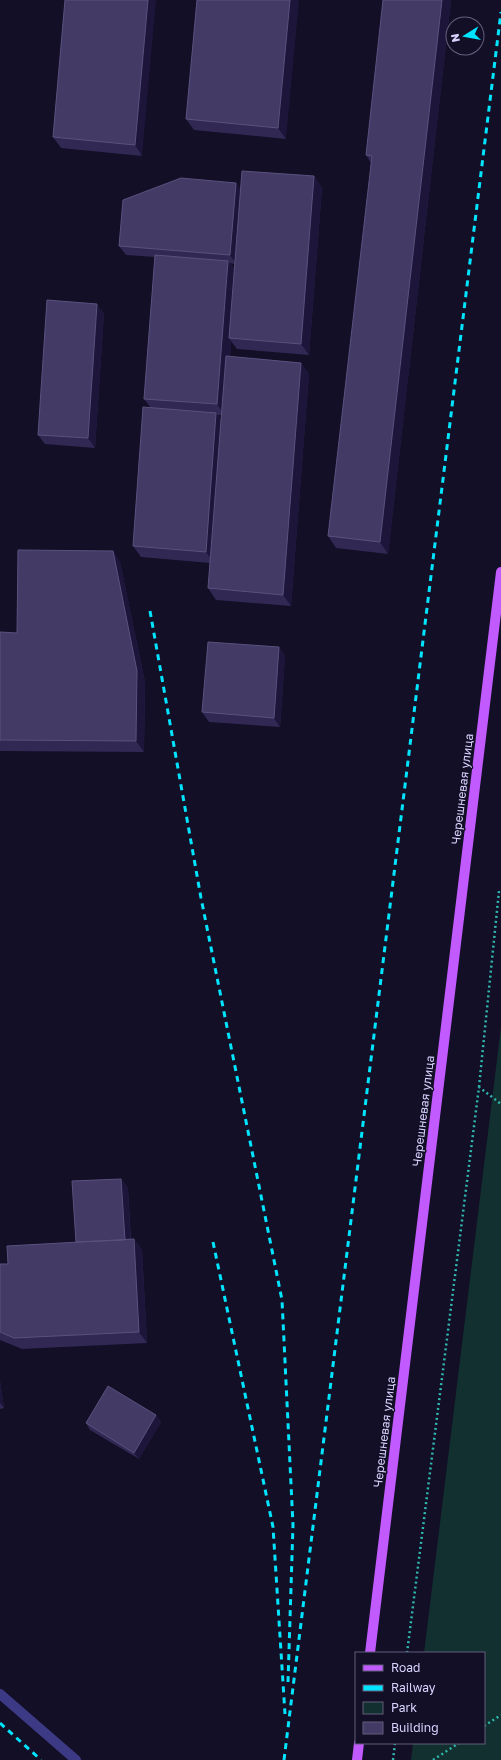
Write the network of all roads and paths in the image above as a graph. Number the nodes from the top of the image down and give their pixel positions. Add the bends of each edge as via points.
1 (501, 572) edge
2 (499, 891) dead end
3 (479, 1087) junction
4 (501, 1104) edge
5 (370, 1652) edge
6 (407, 1652) edge
7 (0, 1694) edge
8 (501, 1715) edge
9 (485, 1725) edge
10 (359, 1744) edge
11 (395, 1744) edge
12 (457, 1744) edge
13 (76, 1760) edge
14 (357, 1760) edge
15 (393, 1760) edge
16 (433, 1760) edge

1 - 5 main road, Черешневая улица
2 - 3 path
3 - 4 path
3 - 6 path
7 - 13 street
8 - 9 path
10 - 14 main road
11 - 15 path
12 - 16 path

